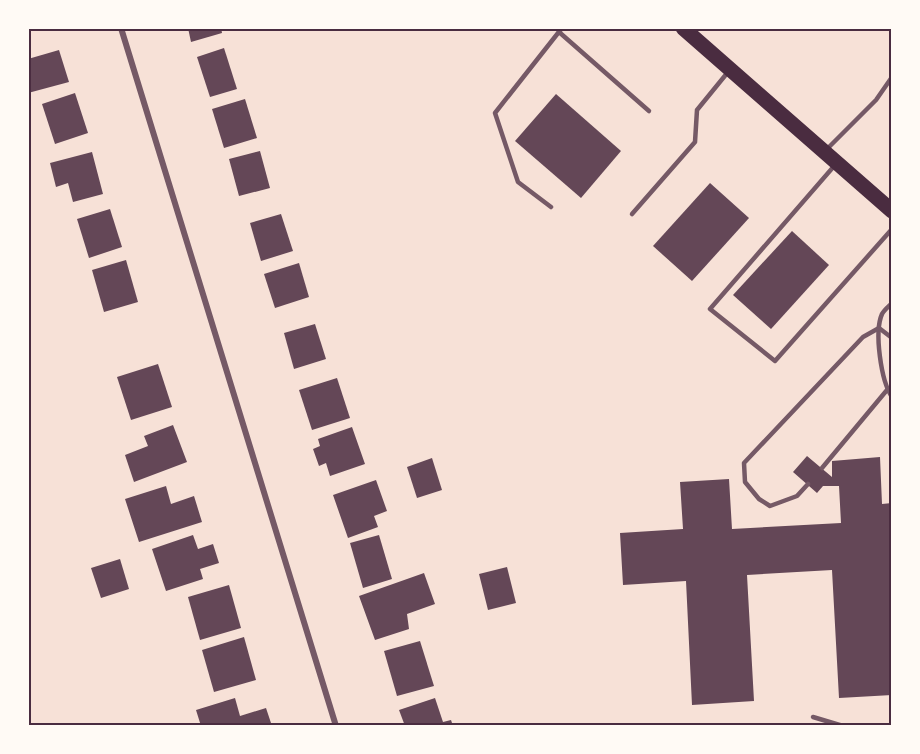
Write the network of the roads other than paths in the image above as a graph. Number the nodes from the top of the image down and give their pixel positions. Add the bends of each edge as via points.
1 (120, 28) edge
2 (683, 28) edge
3 (560, 30) edge
4 (730, 69) junction
5 (891, 77) edge
6 (649, 111) dead end
7 (824, 152) junction
8 (837, 163) junction
9 (551, 207) dead end
10 (891, 211) edge
11 (632, 214) dead end
12 (891, 229) edge
13 (891, 303) edge
14 (879, 328) junction
15 (891, 338) edge
16 (887, 390) junction
17 (891, 397) edge
18 (822, 468) dead end
19 (808, 484) dead end
20 (813, 717) dead end
21 (336, 726) edge
22 (843, 726) edge

1 - 21 street
2 - 4 main road
3 - 6 lane
3 - 9 lane via 495,113 518,182
4 - 7 main road
4 - 11 lane via 697,110 695,142
5 - 7 lane via 876,100
7 - 8 main road
8 - 10 main road
8 - 12 lane via 710,309 775,361
13 - 14 lane
14 - 15 lane
14 - 16 lane
14 - 19 lane via 863,337 744,463 745,482 770,506 797,496
16 - 17 lane
16 - 18 lane
20 - 22 lane

